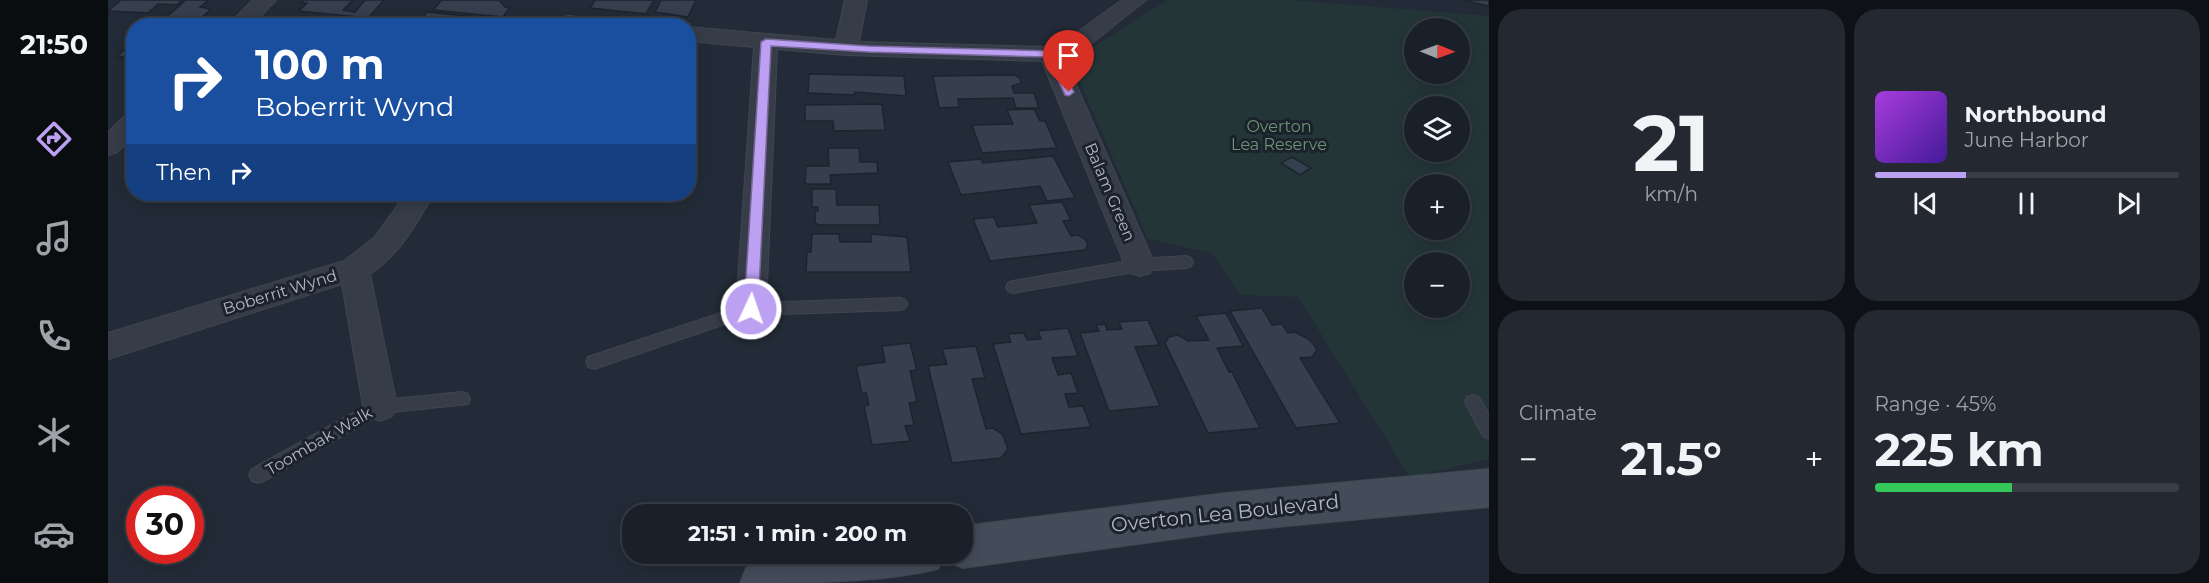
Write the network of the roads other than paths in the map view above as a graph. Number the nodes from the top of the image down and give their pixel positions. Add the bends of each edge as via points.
1 (265, 0) edge
2 (856, 0) edge
3 (1135, 0) edge
4 (246, 18) edge
5 (696, 35) edge
6 (766, 42) junction
7 (846, 48) junction
8 (1051, 54) junction
9 (126, 129) edge
10 (108, 146) edge
11 (415, 201) edge
12 (1186, 262) dead end
13 (1140, 265) junction
14 (354, 269) junction
15 (1013, 287) dead end
16 (900, 304) dead end
17 (751, 309) junction
18 (108, 346) edge
19 (594, 362) dead end
20 (462, 399) dead end
21 (380, 406) junction
22 (1489, 417) edge
23 (1489, 431) edge
24 (258, 476) dead end
25 (1489, 488) edge
26 (973, 545) edge
27 (866, 564) edge
28 (761, 583) edge

1 - 4 street
2 - 7 street
3 - 8 street via 1075,45
5 - 6 street
6 - 7 street
6 - 17 street
7 - 8 street
8 - 13 street, Balam Green
9 - 10 street
11 - 14 street, Boberrit Wynd via 386,246
12 - 13 lane, Balam Green
13 - 15 lane, Balam Green
14 - 18 street, Boberrit Wynd
14 - 21 street, Toombak Walk
16 - 17 lane
17 - 19 lane
20 - 21 lane, Toombak Walk
21 - 24 lane, Toombak Walk
22 - 23 lane via 1473,402
25 - 26 street, Overton Lea Boulevard via 1308,502
27 - 28 street

